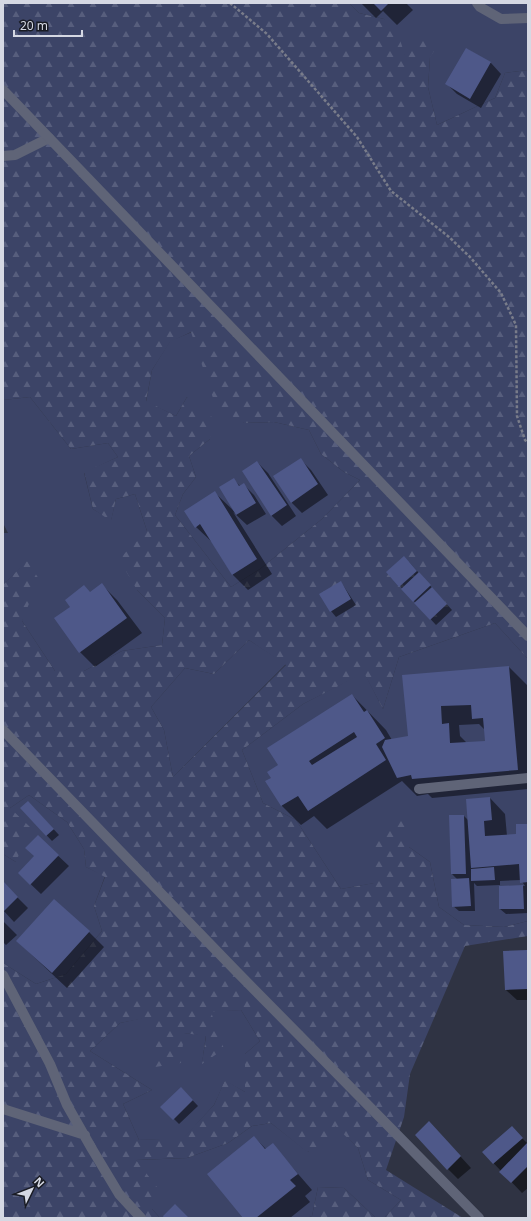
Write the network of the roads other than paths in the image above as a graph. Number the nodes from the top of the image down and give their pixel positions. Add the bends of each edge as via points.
1 (477, 3) edge
2 (528, 18) edge
3 (3, 90) edge
4 (49, 138) junction
5 (3, 156) edge
6 (528, 636) edge
7 (3, 730) edge
8 (528, 778) edge
9 (419, 789) dead end
10 (3, 975) edge
11 (3, 1109) edge
12 (85, 1135) junction
13 (141, 1218) edge
14 (479, 1218) edge

1 - 2 street via 501,19
3 - 4 street
4 - 5 street via 15,155
4 - 6 street
7 - 14 street
8 - 9 street
10 - 12 street via 50,1064 67,1105
11 - 12 street
12 - 13 street via 119,1194

